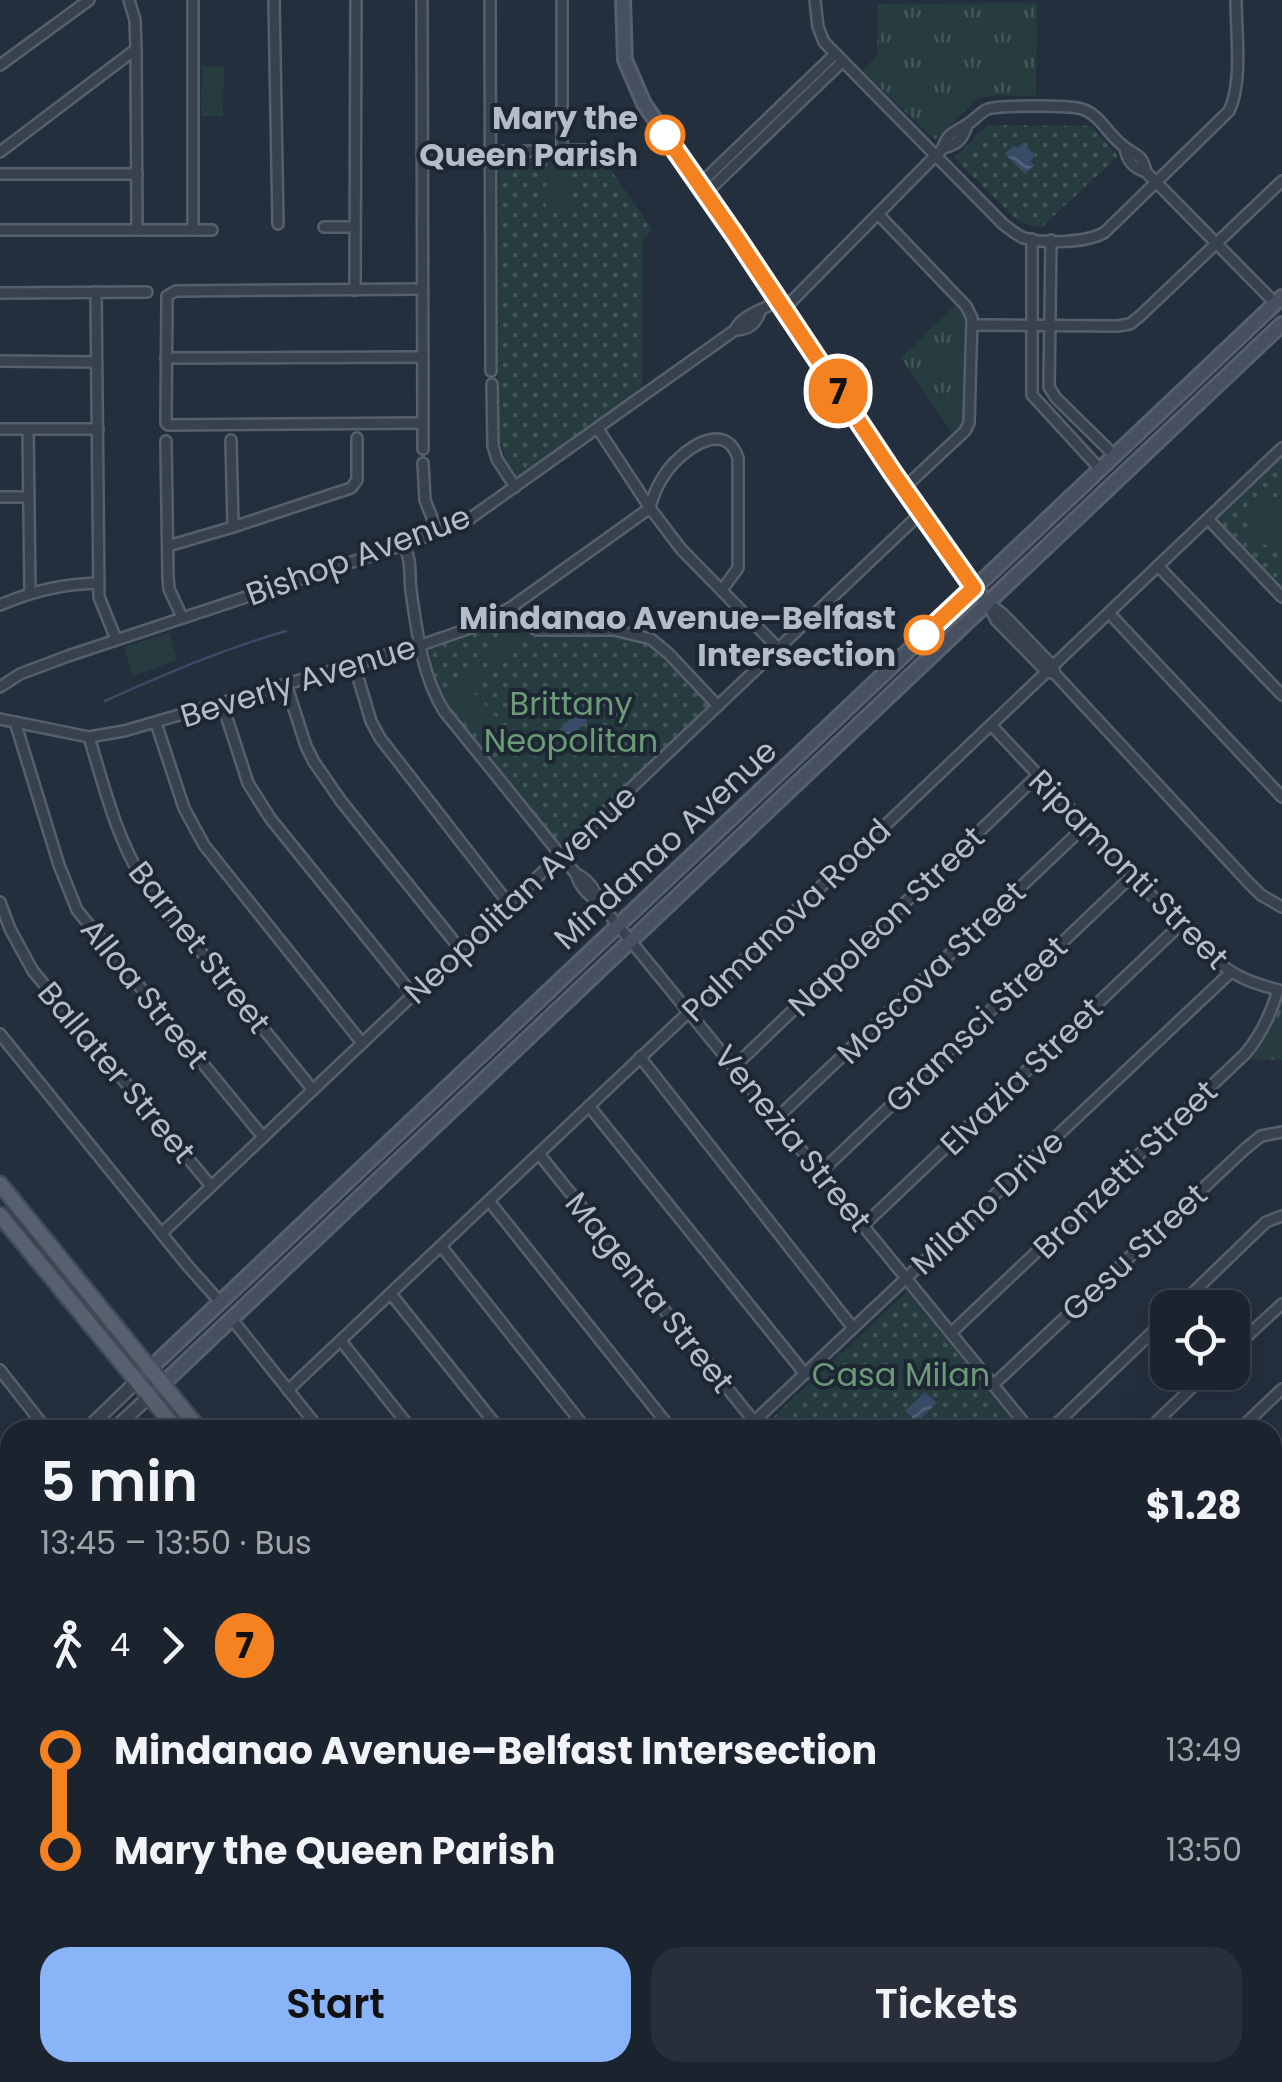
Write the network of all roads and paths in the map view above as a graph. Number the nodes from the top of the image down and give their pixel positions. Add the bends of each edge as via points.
1 (89, 0) edge
2 (129, 0) edge
3 (193, 0) edge
4 (274, 0) edge
5 (356, 0) edge
6 (422, 0) edge
7 (490, 0) edge
8 (562, 0) edge
9 (623, 0) edge
10 (816, 0) edge
11 (1236, 0) edge
12 (136, 49) junction
13 (838, 58) junction
14 (0, 65) edge
15 (592, 150) dead end
16 (0, 152) edge
17 (491, 152) junction
18 (562, 152) junction
19 (940, 152) junction
20 (422, 153) junction
21 (0, 174) edge
22 (137, 174) junction
23 (1282, 181) edge
24 (1156, 182) junction
25 (703, 189) junction
26 (878, 214) junction
27 (278, 224) dead end
28 (355, 226) junction
29 (324, 227) dead end
30 (0, 230) edge
31 (136, 230) junction
32 (193, 230) junction
33 (212, 230) dead end
34 (1032, 239) junction
35 (1051, 240) junction
36 (1216, 244) junction
37 (422, 289) junction
38 (355, 290) junction
39 (0, 292) edge
40 (96, 292) junction
41 (147, 292) dead end
42 (1279, 300) edge
43 (781, 305) junction
44 (1282, 324) edge
45 (972, 325) junction
46 (1032, 325) junction
47 (1049, 326) junction
48 (422, 356) junction
49 (166, 358) junction
50 (0, 361) edge
51 (96, 362) junction
52 (490, 371) dead end
53 (492, 384) dead end
54 (423, 422) junction
55 (0, 429) edge
56 (28, 429) junction
57 (98, 429) junction
58 (598, 429) junction
59 (357, 438) dead end
60 (231, 440) dead end
61 (166, 441) dead end
62 (1282, 448) edge
63 (423, 449) dead end
64 (1114, 456) junction
65 (423, 463) dead end
66 (1100, 469) junction
67 (514, 487) junction
68 (904, 488) junction
69 (0, 497) edge
70 (29, 498) junction
71 (650, 508) junction
72 (920, 513) junction
73 (1208, 519) junction
74 (233, 528) junction
75 (438, 533) junction
76 (403, 545) junction
77 (168, 546) junction
78 (1158, 566) junction
79 (98, 582) junction
80 (974, 588) junction
81 (722, 590) junction
82 (30, 592) junction
83 (1282, 597) edge
84 (987, 602) junction
85 (0, 605) edge
86 (510, 608) junction
87 (1109, 613) junction
88 (182, 617) junction
89 (116, 639) junction
90 (421, 645) junction
91 (778, 648) junction
92 (354, 664) junction
93 (1052, 671) junction
94 (286, 684) junction
95 (0, 687) edge
96 (1282, 695) edge
97 (222, 703) junction
98 (718, 706) junction
99 (0, 719) edge
100 (15, 722) junction
101 (156, 723) junction
102 (990, 725) junction
103 (89, 737) junction
104 (1037, 776) junction
105 (1282, 796) edge
106 (1084, 826) junction
107 (560, 855) junction
108 (1132, 876) junction
109 (0, 902) edge
110 (509, 904) junction
111 (1282, 907) edge
112 (618, 925) junction
113 (1179, 926) junction
114 (631, 939) junction
115 (461, 950) junction
116 (1230, 973) junction
117 (1280, 990) edge
118 (413, 995) junction
119 (690, 1011) junction
120 (0, 1034) edge
121 (362, 1043) junction
122 (640, 1057) junction
123 (734, 1066) junction
124 (313, 1090) junction
125 (589, 1106) junction
126 (777, 1118) junction
127 (1282, 1132) edge
128 (263, 1137) junction
129 (539, 1154) junction
130 (821, 1172) junction
131 (0, 1184) edge
132 (212, 1186) junction
133 (489, 1201) junction
134 (0, 1215) edge
135 (1282, 1216) edge
136 (864, 1225) junction
137 (162, 1233) junction
138 (441, 1246) junction
139 (906, 1278) junction
140 (1196, 1290) edge
141 (391, 1294) junction
142 (220, 1302) junction
143 (1282, 1304) edge
144 (231, 1318) junction
145 (853, 1328) junction
146 (951, 1333) junction
147 (1250, 1333) edge
148 (1150, 1334) edge
149 (341, 1341) junction
150 (150, 1369) junction
151 (0, 1370) edge
152 (804, 1374) junction
153 (137, 1381) junction
154 (4, 1383) edge
155 (162, 1384) junction
156 (993, 1385) junction
157 (1282, 1389) edge
158 (288, 1390) junction
159 (1189, 1390) edge
160 (150, 1396) junction
161 (38, 1420) edge
162 (96, 1420) edge
163 (125, 1420) edge
164 (169, 1420) edge
165 (192, 1420) edge
166 (312, 1420) edge
167 (404, 1420) edge
168 (492, 1420) edge
169 (579, 1420) edge
170 (664, 1420) edge
171 (753, 1420) edge
172 (763, 1420) edge
173 (1022, 1420) edge
174 (1060, 1420) edge
175 (1158, 1420) edge
176 (1249, 1420) edge

1 - 14 street
2 - 12 street
3 - 32 street
4 - 27 street
5 - 28 street
6 - 20 street
7 - 17 street
8 - 18 street
9 - 25 main road via 631,77
10 - 13 street via 818,28
11 - 24 street via 1233,103
12 - 16 street
12 - 22 street
13 - 19 street
13 - 25 street
15 - 18 street
17 - 18 street
17 - 20 street
17 - 52 street
19 - 24 street, Bishop Avenue via 994,108 1079,108 1094,115 1136,168
19 - 26 street, Bishop Avenue
19 - 34 street via 1003,224
20 - 37 street
21 - 22 street
22 - 31 street
23 - 36 street
24 - 35 street via 1097,237
24 - 36 street
25 - 43 main road
26 - 43 street, Bishop Avenue
26 - 45 street via 966,306
28 - 29 street
28 - 38 street
30 - 31 street
31 - 32 street
32 - 33 street
34 - 35 street
34 - 46 street
35 - 47 street
36 - 42 street
36 - 47 street via 1130,324
37 - 38 street
37 - 48 street
38 - 49 street via 176,292 167,296
39 - 40 street
40 - 41 street
40 - 51 street
42 - 64 main road, Mindanao Avenue
43 - 58 street, Bishop Avenue via 760,312 758,320
43 - 68 main road
44 - 84 main road, Mindanao Avenue
45 - 46 street
45 - 68 street via 968,427
46 - 47 street
46 - 66 street via 1032,395
47 - 64 street via 1052,393
48 - 49 street
48 - 54 street
49 - 54 street via 166,424 172,426
50 - 51 street
51 - 57 street
53 - 67 street via 493,446
54 - 63 street
55 - 56 street
56 - 57 street
56 - 70 street
57 - 79 street
58 - 67 street, Bishop Avenue
58 - 71 street
59 - 74 street via 355,485
60 - 74 street
61 - 77 street
62 - 73 street, Palmanova Road
64 - 66 main road, Mindanao Avenue
65 - 75 street via 425,500
66 - 80 main road, Mindanao Avenue
67 - 75 street, Bishop Avenue
68 - 72 main road
69 - 70 street
70 - 82 street
71 - 81 street
71 - 81 street, Beverly Avenue via 668,470 690,449 714,438 735,449 738,568
71 - 86 street, Beverly Avenue
72 - 80 main road
72 - 91 street, Neopolitan Avenue
73 - 78 street, Palmanova Road
73 - 83 street
74 - 77 street
75 - 76 street, Bishop Avenue
76 - 88 street, Bishop Avenue
76 - 90 street, Venezia Street
77 - 88 street via 170,589
78 - 87 street, Palmanova Road
78 - 96 street
79 - 82 street
79 - 89 street
80 - 84 main road
80 - 112 main road, Mindanao Avenue
81 - 91 street
82 - 85 street
84 - 93 street via 996,620
84 - 114 main road, Mindanao Avenue
86 - 90 street, Beverly Avenue
86 - 98 street via 537,630 614,630 650,639
87 - 93 street, Palmanova Road
87 - 105 street
88 - 89 street, Bishop Avenue
89 - 95 street, Bishop Avenue
90 - 92 street, Beverly Avenue
90 - 107 street, Venezia Street via 444,711
91 - 98 street, Neopolitan Avenue
92 - 94 street, Beverly Avenue
92 - 110 street via 380,738
93 - 102 street, Palmanova Road
93 - 111 street via 1248,882
94 - 97 street, Beverly Avenue
94 - 115 street via 314,762
97 - 101 street, Beverly Avenue
97 - 118 street via 248,783 270,818
98 - 107 street, Neopolitan Avenue
99 - 100 street, Beverly Avenue
100 - 103 street, Beverly Avenue
100 - 128 street, Alloa Street via 77,910
101 - 103 street, Beverly Avenue
101 - 121 street via 184,808 204,845
102 - 104 street, Ripamonti Street
102 - 119 street, Palmanova Road
103 - 124 street, Barnet Street via 130,860
104 - 106 street, Ripamonti Street
104 - 123 street, Napoleon Street
106 - 108 street, Ripamonti Street
106 - 126 street, Moscova Street
107 - 110 street, Neopolitan Avenue
107 - 112 street, Venezia Street
108 - 113 street, Ripamonti Street
108 - 130 street, Gramsci Street
109 - 132 street, Ballater Street via 33,971
110 - 115 street, Neopolitan Avenue
112 - 114 street, Venezia Street
112 - 142 main road, Mindanao Avenue
113 - 116 street, Ripamonti Street
113 - 136 street, Elvazia Street
114 - 119 street, Venezia Street
114 - 144 main road, Mindanao Avenue
115 - 118 street, Neopolitan Avenue
116 - 117 street, Ripamonti Street
116 - 139 street, Milano Drive
117 - 146 street, Bronzetti Street via 1245,1054
118 - 121 street, Neopolitan Avenue
119 - 122 street, Palmanova Road
119 - 123 street, Venezia Street
120 - 137 street
121 - 124 street, Neopolitan Avenue
122 - 125 street, Palmanova Road
122 - 145 street
123 - 126 street, Venezia Street
124 - 128 street, Neopolitan Avenue
125 - 129 street, Palmanova Road
125 - 152 street
126 - 130 street, Venezia Street
127 - 156 street, Gesu Street via 1261,1136 1245,1149
128 - 132 street, Neopolitan Avenue
129 - 133 street, Palmanova Road
129 - 171 street, Magenta Street
130 - 136 street, Venezia Street
131 - 150 main road
132 - 137 street, Neopolitan Avenue
133 - 138 street, Palmanova Road
133 - 170 street
134 - 153 main road
135 - 140 street via 1266,1222
136 - 139 street, Venezia Street
137 - 142 street
138 - 141 street, Palmanova Road
138 - 169 street
139 - 145 street, Milano Drive
139 - 146 street, Venezia Street
141 - 149 street, Palmanova Road
141 - 168 street
142 - 144 main road
142 - 150 main road, Mindanao Avenue
143 - 147 street
144 - 155 main road, Mindanao Avenue
144 - 158 street
145 - 152 street, Milano Drive
146 - 156 street, Venezia Street
148 - 174 street
149 - 158 street, Palmanova Road
149 - 167 street
150 - 153 main road, Mindanao Avenue
150 - 155 main road
151 - 154 street
152 - 172 street, Milano Drive
153 - 160 main road
153 - 162 street, Mindanao Avenue
154 - 161 street
155 - 160 main road, Mindanao Avenue
155 - 165 main road
156 - 173 street, Venezia Street
157 - 176 street
158 - 166 street
159 - 175 street
160 - 163 street, Mindanao Avenue
160 - 164 main road

